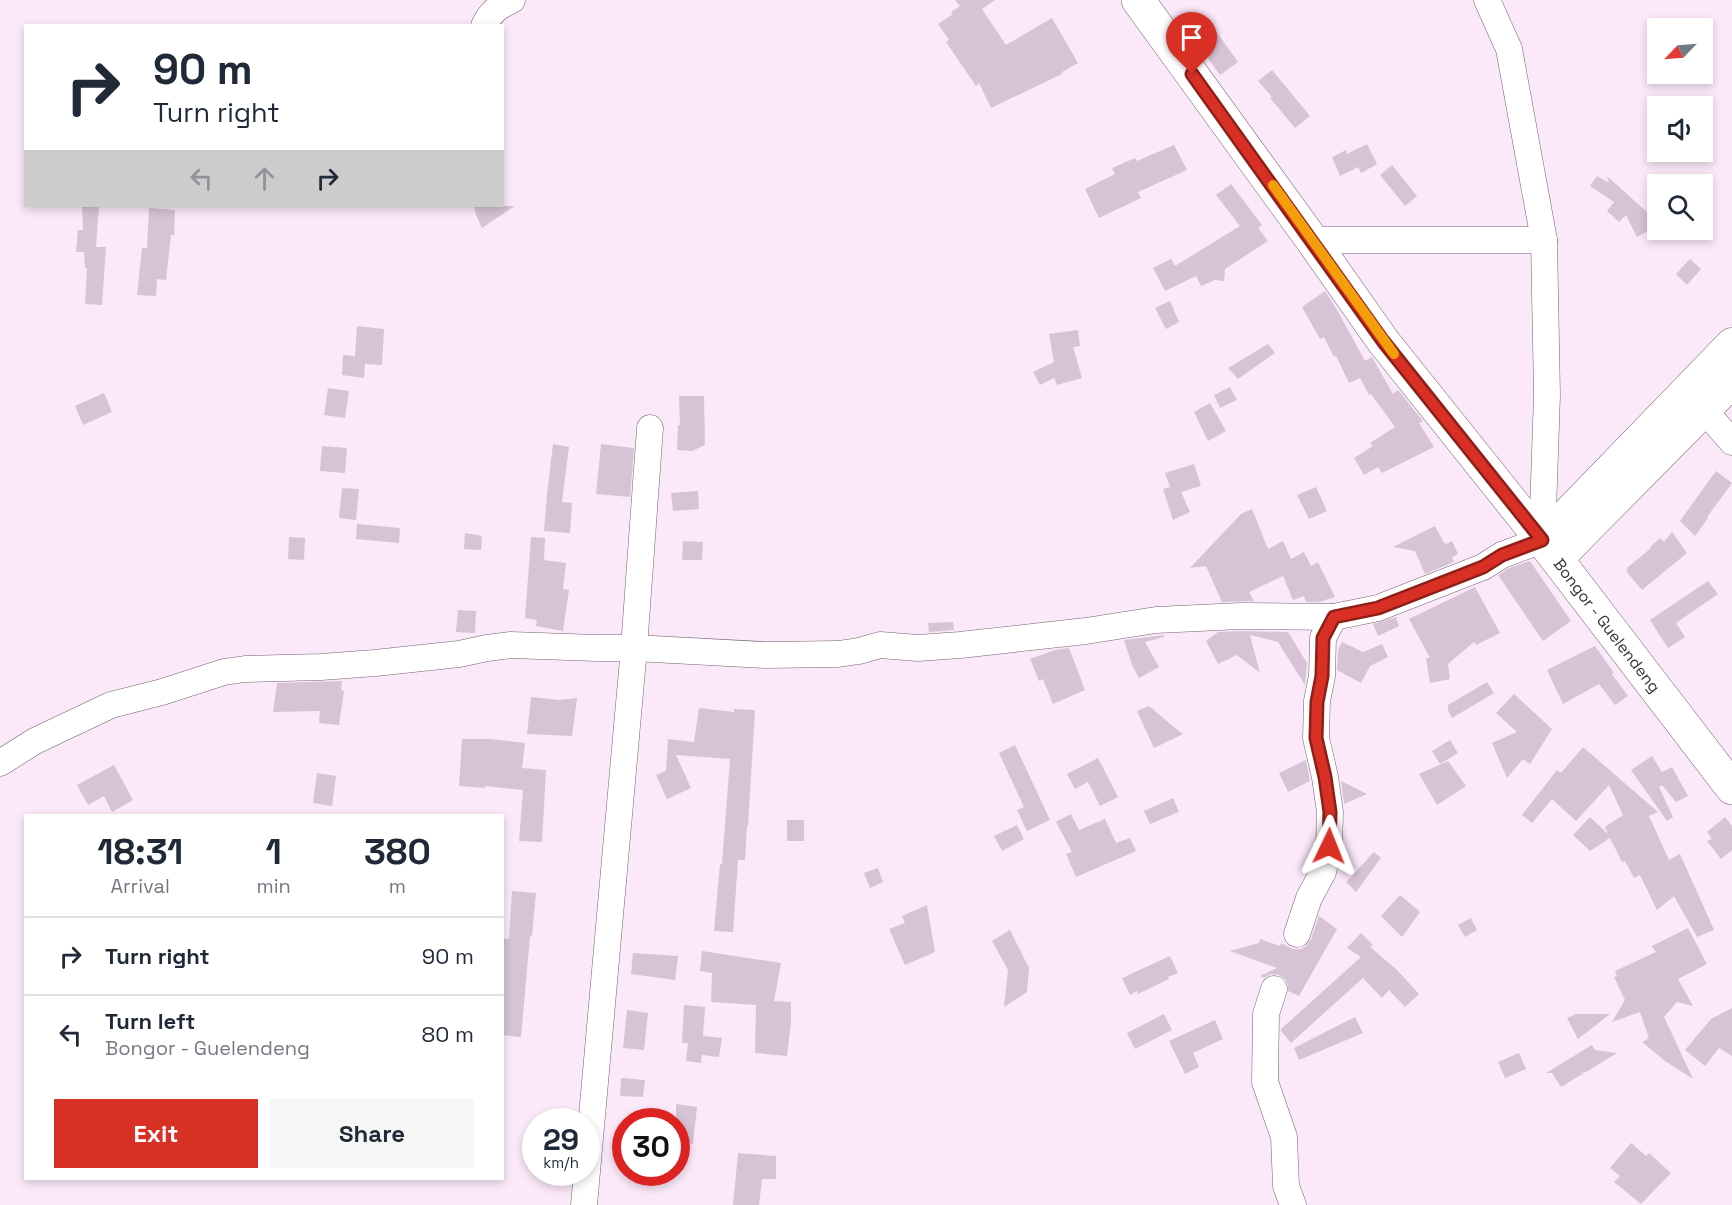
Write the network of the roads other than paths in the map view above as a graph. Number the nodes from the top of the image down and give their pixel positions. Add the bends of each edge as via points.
1 (512, 0) edge
2 (1138, 0) edge
3 (1487, 0) edge
4 (484, 24) edge
5 (1312, 240) junction
6 (1544, 240) junction
7 (1732, 344) edge
8 (1732, 382) edge
9 (1705, 411) junction
10 (650, 428) dead end
11 (1732, 442) edge
12 (1549, 549) junction
13 (1334, 617) junction
14 (634, 648) junction
15 (0, 763) edge
16 (1732, 788) edge
17 (1297, 934) dead end
18 (1274, 989) dead end
19 (584, 1205) edge
20 (1293, 1205) edge

1 - 4 street via 497,8
2 - 5 highway, Bongor - Guelendeng
3 - 6 street via 1509,50
5 - 6 street
5 - 12 highway, Bongor - Guelendeng via 1383,341
6 - 12 street
7 - 12 main road
8 - 9 main road
9 - 11 street
9 - 12 main road
10 - 14 street
12 - 13 street via 1502,555 1483,567 1378,608
12 - 16 highway, Bongor - Guelendeng
13 - 14 street via 1156,620 960,645 880,645 838,654 766,655
13 - 17 street via 1323,638 1316,738 1330,812 1329,846 1323,872
14 - 15 street via 511,645 375,663 224,672 111,705 35,741
14 - 19 street
18 - 20 street via 1266,1014 1265,1082 1284,1137 1286,1186

